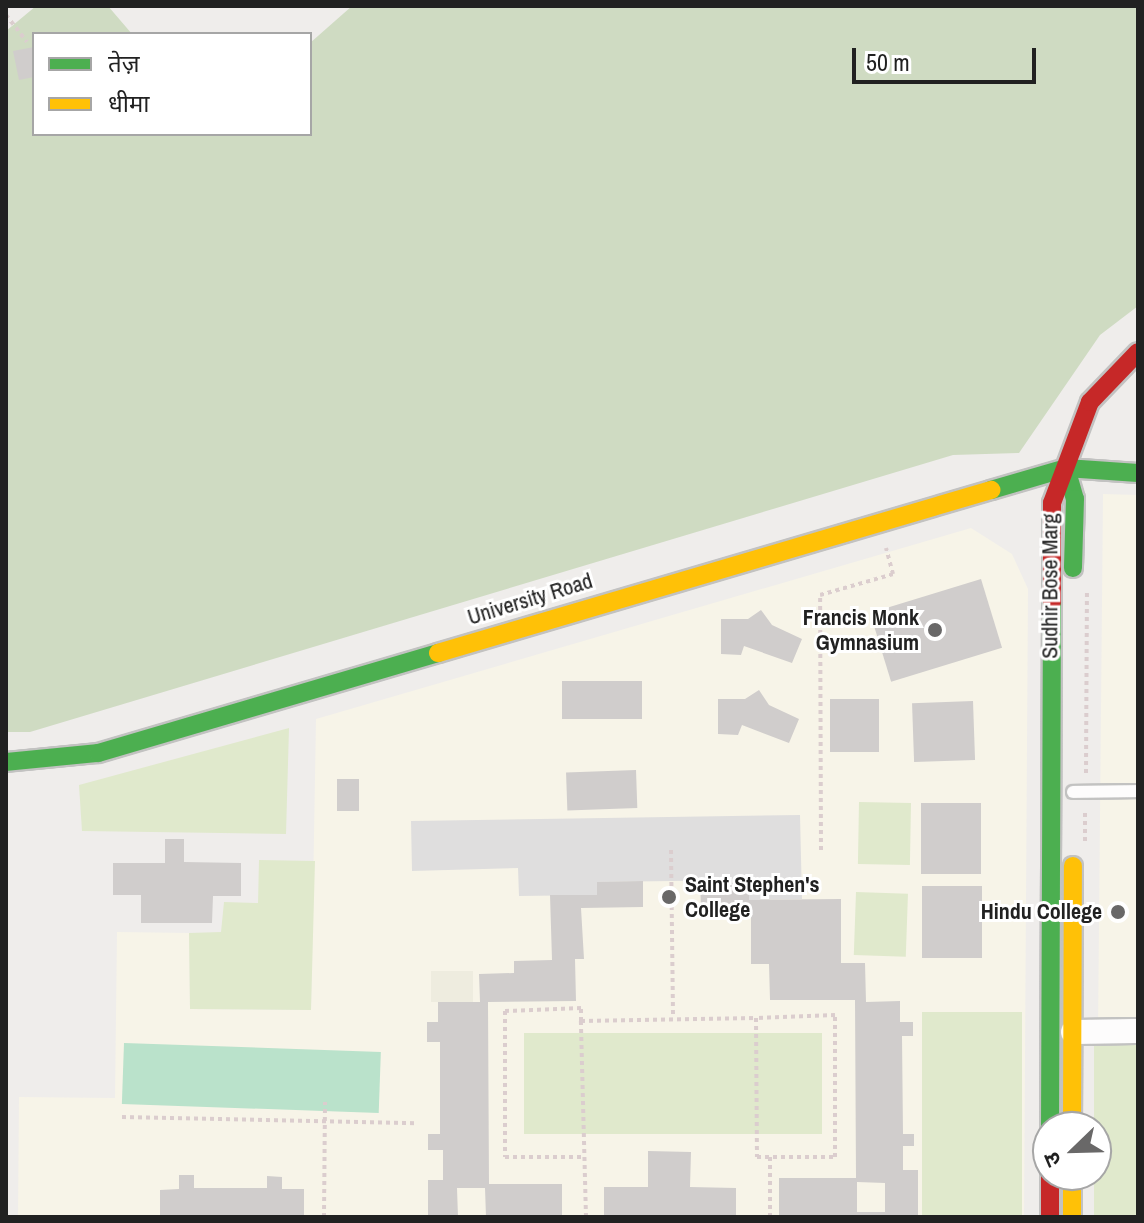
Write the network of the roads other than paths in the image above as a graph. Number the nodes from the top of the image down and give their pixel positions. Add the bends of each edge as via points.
1 (1138, 352) edge
2 (1066, 468) junction
3 (1138, 473) edge
4 (1080, 581) road end
5 (6, 762) edge
6 (1138, 791) edge
7 (1076, 792) road end
8 (1079, 852) road end
9 (1138, 1031) edge
10 (1073, 1032) junction
11 (1050, 1111) edge
12 (1072, 1111) edge
13 (1050, 1191) edge
14 (1072, 1191) edge
15 (1050, 1217) edge
16 (1072, 1217) edge

1 - 2 street via 1090,402
2 - 3 street, University Road
2 - 4 street, Sudhir Bose Marg via 1075,499
2 - 5 street, University Road via 98,753
2 - 11 street, Sudhir Bose Marg via 1052,503
6 - 7 lane
8 - 10 street
9 - 10 street
10 - 12 street
13 - 15 street
14 - 16 street

